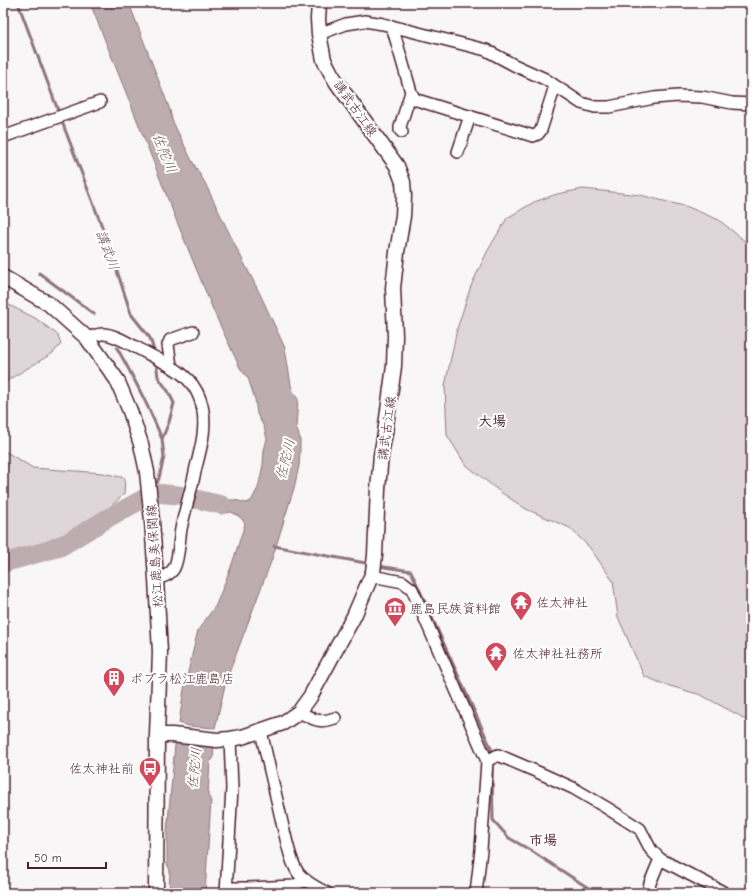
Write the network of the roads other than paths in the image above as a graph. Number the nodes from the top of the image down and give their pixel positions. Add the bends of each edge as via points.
1 (319, 3) edge
2 (392, 26) junction
3 (319, 34) junction
4 (555, 86) junction
5 (411, 92) junction
6 (100, 102) dead end
7 (751, 104) edge
8 (470, 116) junction
9 (402, 132) dead end
10 (3, 137) edge
11 (458, 152) dead end
12 (3, 277) edge
13 (193, 332) dead end
14 (87, 338) junction
15 (171, 366) junction
16 (373, 569) junction
17 (156, 579) junction
18 (299, 712) junction
19 (335, 718) dead end
20 (261, 731) junction
21 (157, 735) junction
22 (224, 740) junction
23 (490, 759) junction
24 (660, 859) junction
25 (306, 880) junction
26 (226, 890) edge
27 (156, 893) edge
28 (327, 893) edge
29 (476, 893) edge
30 (648, 893) edge
31 (725, 893) edge

1 - 3 main road, 講武古江線
2 - 3 street via 365,21 346,24
2 - 4 street via 486,50
2 - 5 street
3 - 16 main road, 講武古江線 via 324,60 331,73 397,166 403,182 403,216 393,288 394,366 381,455
4 - 7 street via 582,103 595,107 678,96
4 - 8 street via 539,133 535,136
5 - 8 street via 417,100
5 - 9 street via 400,127
6 - 10 street
8 - 11 street
12 - 14 main road, 松江鹿島美保関線 via 49,304
13 - 15 street via 170,340 168,346
14 - 15 street via 101,333 110,335
14 - 17 main road, 松江鹿島美保関線 via 117,380 141,444 147,472
15 - 17 street via 190,380 195,388 200,399 204,427 176,562 166,576
16 - 18 main road, 講武古江線 via 354,616 310,698
16 - 23 street via 403,582 412,589
17 - 21 main road, 松江鹿島美保関線 via 160,652
18 - 19 street via 320,721
18 - 20 main road, 講武古江線 via 283,723
20 - 22 main road, 講武古江線
20 - 25 street via 288,847 294,865
21 - 22 main road, 講武古江線
21 - 27 main road, 松江鹿島美保関線
22 - 26 street via 232,788
23 - 24 street via 498,755 573,788 607,808 640,829 651,850
23 - 29 street
24 - 30 street
24 - 31 street
25 - 26 street via 293,886
25 - 28 street

